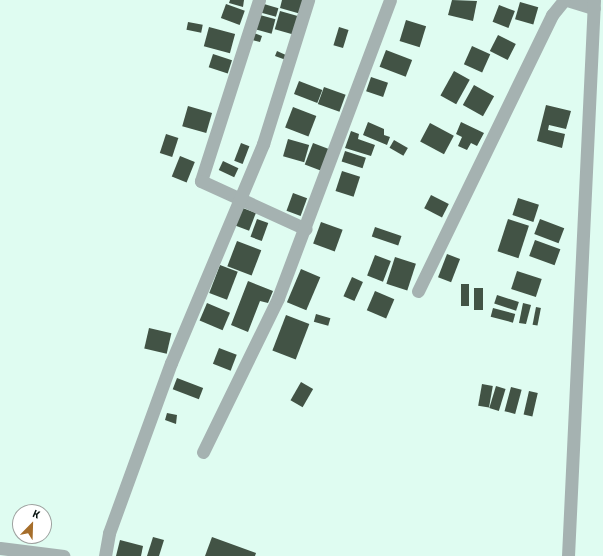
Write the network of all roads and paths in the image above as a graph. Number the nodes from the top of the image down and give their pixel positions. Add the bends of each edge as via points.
1 (259, 0) edge
2 (308, 0) edge
3 (390, 0) edge
4 (566, 0) edge
5 (594, 4) edge
6 (239, 198) junction
7 (306, 229) junction
8 (418, 291) dead end
9 (203, 452) dead end
10 (6, 552) edge
11 (63, 556) edge
12 (105, 556) edge
13 (568, 556) edge

1 - 6 street via 201,181
2 - 6 street via 263,144
3 - 7 street
4 - 5 street
4 - 8 street via 552,15
5 - 13 street
6 - 7 street
6 - 12 street via 171,363 109,533
7 - 9 street via 278,298
10 - 11 street

